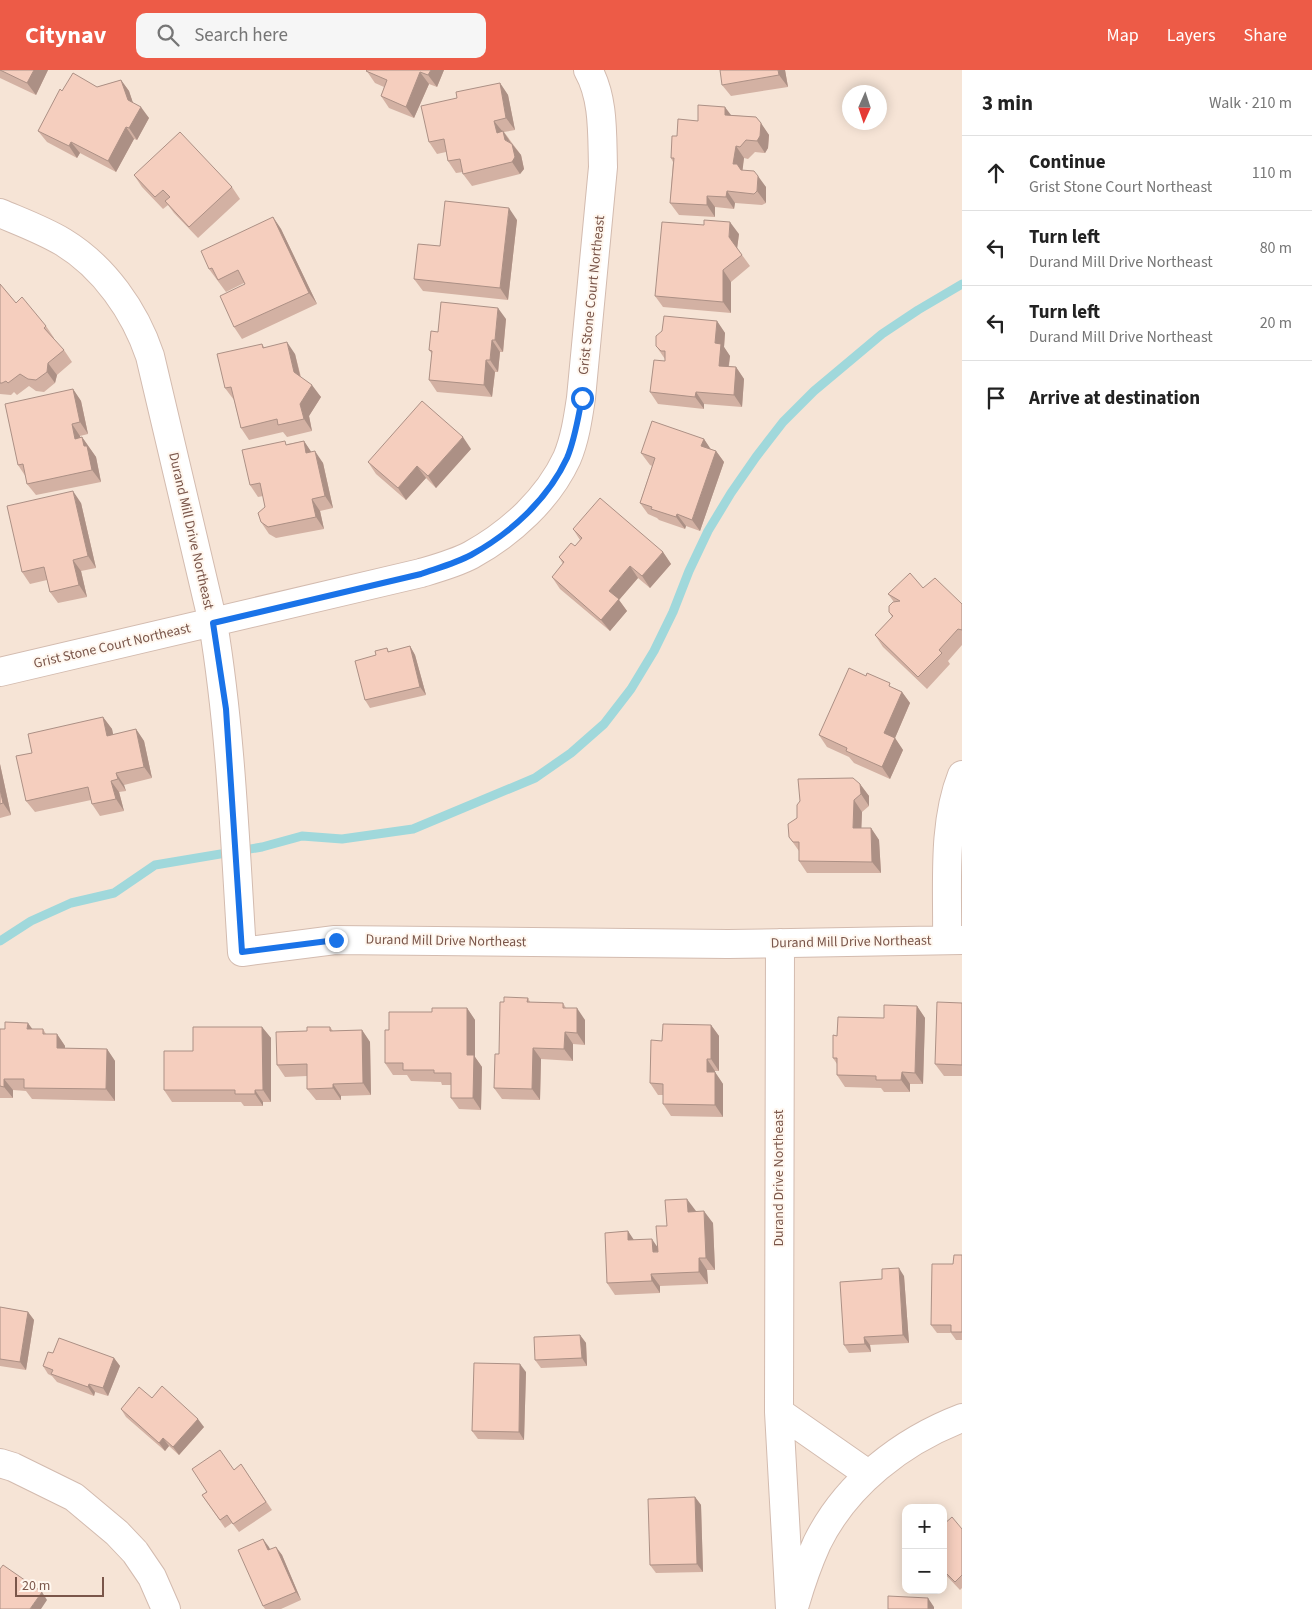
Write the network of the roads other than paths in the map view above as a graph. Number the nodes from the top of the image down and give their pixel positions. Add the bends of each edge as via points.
1 (596, 72) edge
2 (0, 212) edge
3 (213, 623) junction
4 (0, 672) edge
5 (962, 776) edge
6 (955, 940) edge
7 (780, 943) junction
8 (779, 1412) junction
9 (962, 1418) edge
10 (0, 1464) edge
11 (868, 1474) junction
12 (166, 1609) edge
13 (790, 1609) edge
14 (794, 1609) edge

1 - 3 street, Grist Stone Court Northeast via 603,167 582,398 567,458 540,500 487,546 451,564
2 - 3 street, Durand Mill Drive Northeast via 79,253 108,283 143,335
3 - 4 street, Grist Stone Court Northeast
3 - 7 street, Durand Mill Drive Northeast via 226,709 242,952 336,940
5 - 6 street via 956,789 950,827
6 - 7 street, Durand Mill Drive Northeast
7 - 8 street, Durand Drive Northeast
8 - 11 street
8 - 13 street, Durand Drive Northeast
9 - 11 street via 906,1446
10 - 12 street via 74,1497 117,1533 147,1570
11 - 14 street via 837,1511 818,1542

